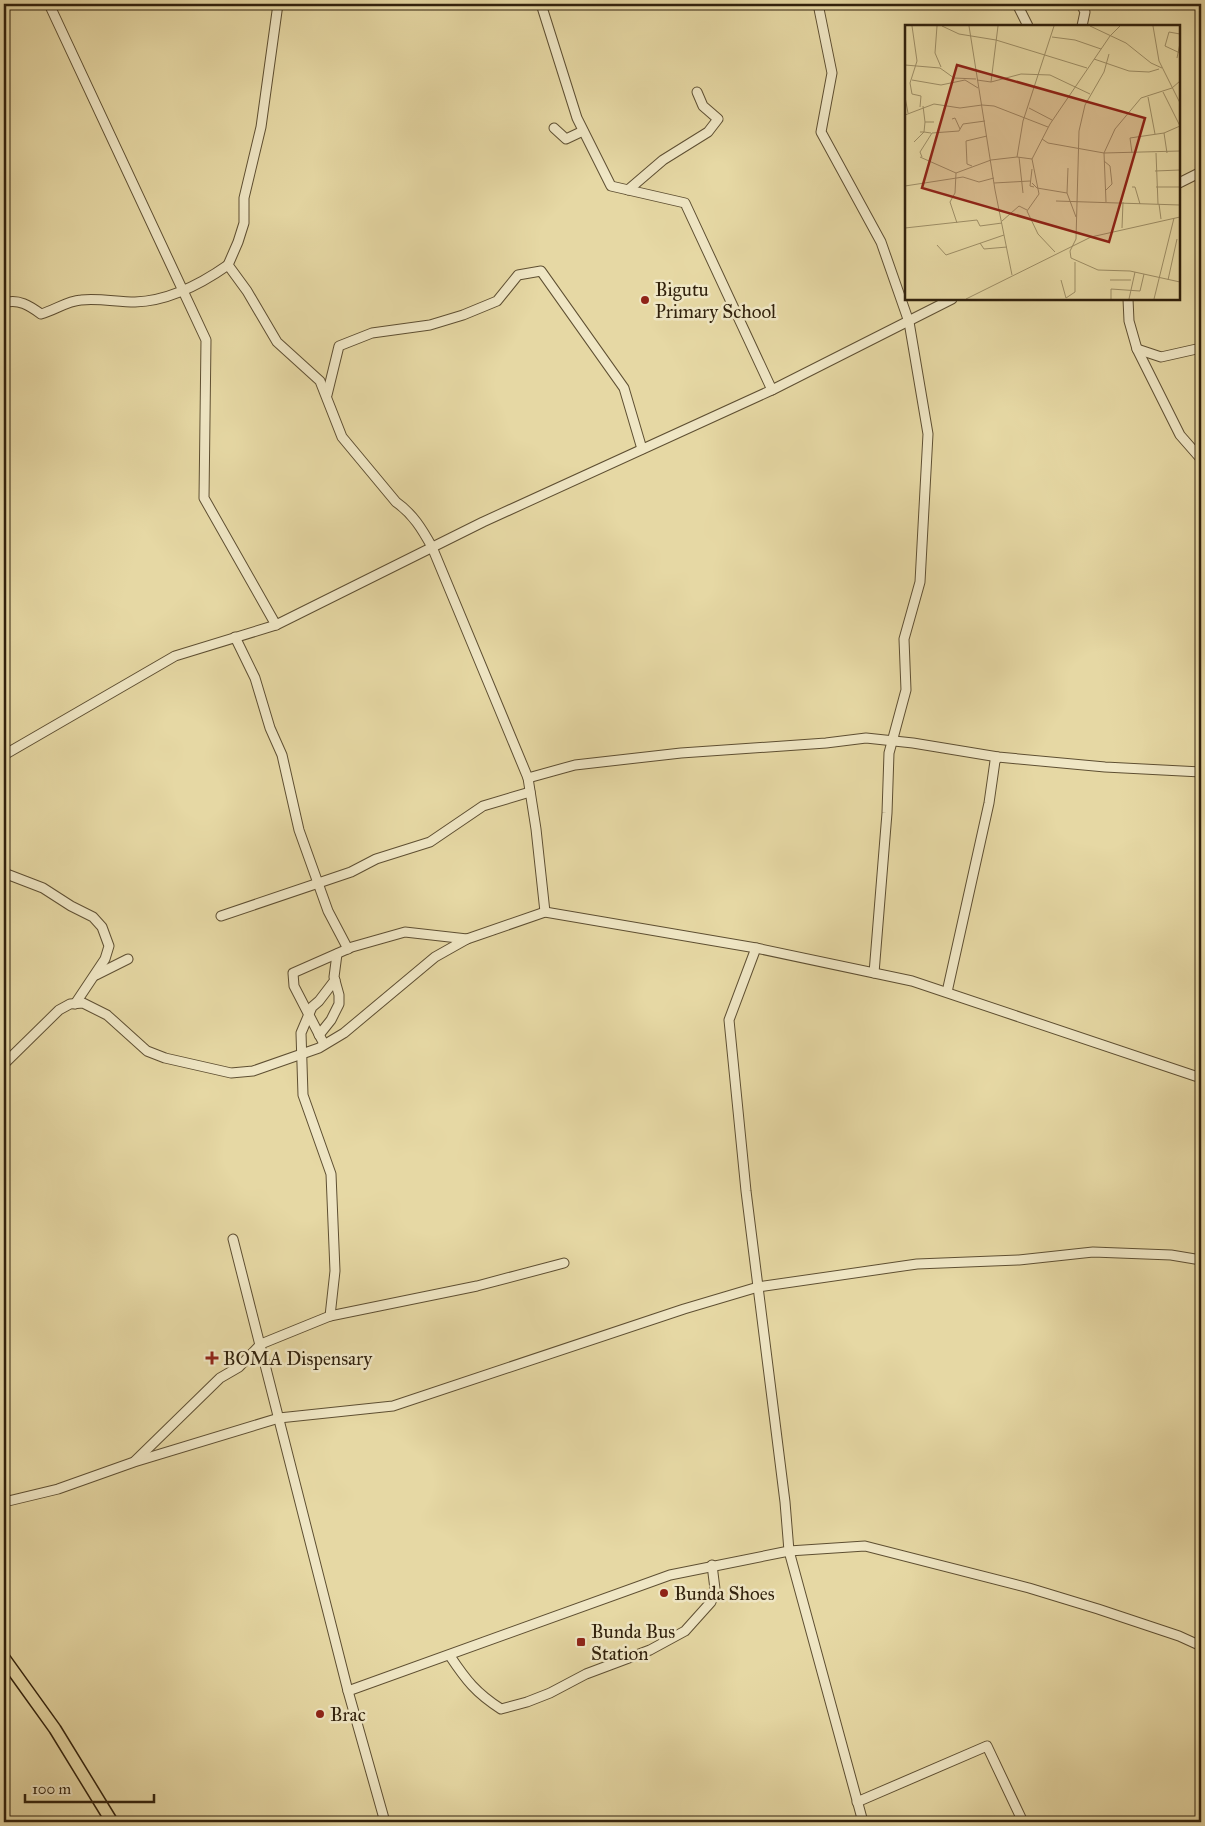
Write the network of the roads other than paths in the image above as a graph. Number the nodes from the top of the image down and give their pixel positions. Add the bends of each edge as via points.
1 (49, 4) edge
2 (278, 4) edge
3 (541, 4) edge
4 (818, 4) edge
5 (1017, 4) edge
6 (1081, 4) edge
7 (1028, 25) edge
8 (1082, 25) edge
9 (697, 92) dead end
10 (554, 128) dead end
11 (583, 131) junction
12 (1201, 172) edge
13 (1180, 182) edge
14 (628, 190) junction
15 (228, 265) junction
16 (182, 290) junction
17 (950, 300) edge
18 (1128, 300) edge
19 (4, 303) edge
20 (909, 322) junction
21 (1201, 348) edge
22 (1137, 349) junction
23 (772, 390) junction
24 (327, 396) junction
25 (642, 449) junction
26 (1201, 459) edge
27 (432, 546) junction
28 (276, 625) junction
29 (235, 638) junction
30 (892, 741) junction
31 (4, 755) edge
32 (998, 757) junction
33 (1201, 772) edge
34 (528, 778) junction
35 (530, 792) junction
36 (4, 873) edge
37 (318, 883) junction
38 (545, 912) junction
39 (221, 916) dead end
40 (467, 940) junction
41 (756, 948) junction
42 (348, 949) junction
43 (337, 954) junction
44 (128, 959) dead end
45 (874, 973) junction
46 (96, 975) junction
47 (335, 980) junction
48 (947, 992) junction
49 (75, 1004) junction
50 (309, 1014) junction
51 (319, 1036) junction
52 (324, 1044) junction
53 (303, 1053) junction
54 (4, 1064) edge
55 (1201, 1078) edge
56 (233, 1239) dead end
57 (1201, 1260) edge
58 (564, 1263) dead end
59 (758, 1287) junction
60 (330, 1316) junction
61 (261, 1344) junction
62 (279, 1418) junction
63 (134, 1462) junction
64 (4, 1502) edge
65 (788, 1551) junction
66 (712, 1565) junction
67 (1201, 1646) edge
68 (450, 1656) junction
69 (4, 1658) edge
70 (348, 1691) junction
71 (857, 1802) junction
72 (112, 1822) edge
73 (385, 1822) edge
74 (863, 1822) edge
75 (1023, 1822) edge

1 - 16 street
2 - 15 street via 262,127 244,198 244,223
3 - 11 street
4 - 20 street via 832,73 820,132 881,242
5 - 7 street
6 - 8 street via 1085,12
9 - 14 street via 703,106 718,119 708,132 663,160
10 - 11 street via 566,139
11 - 14 street via 611,186
12 - 13 street
14 - 23 street via 685,203
15 - 16 street via 208,279
15 - 24 street via 277,342 320,381
16 - 19 street via 153,300 133,302 80,300 41,314 29,305 11,301
16 - 28 street via 206,340 204,498
17 - 20 street
18 - 22 street via 1128,321
20 - 23 street
20 - 30 street via 928,434 920,582 904,639 906,690
21 - 22 street via 1161,357
22 - 26 street via 1180,435
23 - 25 street
24 - 25 street via 340,346 372,333 430,325 462,315 497,300 518,274 540,271 624,388
24 - 27 street via 342,437 396,502 420,524
25 - 27 street
27 - 28 street
27 - 34 street
28 - 29 street
29 - 31 street via 175,656
29 - 37 street via 255,678 282,755 299,830
30 - 32 street
30 - 34 street via 866,738 826,744 681,753 575,765
30 - 45 street
32 - 33 street
32 - 48 street
34 - 35 street
35 - 37 street via 482,806 430,842 376,859
35 - 38 street
36 - 46 street via 43,888 94,917 102,927 109,946 106,959
37 - 39 street
37 - 42 street
38 - 40 street
38 - 41 street
40 - 42 street via 405,932
40 - 52 street via 435,956 381,1004
41 - 45 street
41 - 59 street via 729,1020
42 - 43 street
43 - 47 street
43 - 50 street via 293,974 294,986
44 - 46 street
45 - 48 street
46 - 49 street
47 - 50 street
47 - 51 street via 339,1004
48 - 55 street
49 - 53 street via 83,1003 107,1015 147,1051 204,1068 231,1073 253,1071
49 - 54 street via 59,1010
50 - 51 street
50 - 53 street via 301,1033
51 - 52 street
52 - 53 street
53 - 60 street via 303,1095 331,1174 335,1270
56 - 61 street
57 - 59 street via 1171,1255 1093,1252 1019,1260 917,1264
58 - 60 street via 477,1286
59 - 62 street via 393,1406
59 - 65 street via 785,1502
60 - 61 street
61 - 62 street
61 - 63 street via 238,1367 220,1378
62 - 63 street
62 - 70 street
63 - 64 street via 58,1489
65 - 66 street
65 - 67 street via 865,1546 1046,1593
65 - 71 street
66 - 68 street via 670,1574
66 - 68 street via 716,1589 712,1602 685,1631 650,1650 586,1674 527,1702 501,1709 467,1683
68 - 70 street
69 - 72 main road via 55,1729
70 - 73 street
71 - 74 street
71 - 75 street via 987,1746

